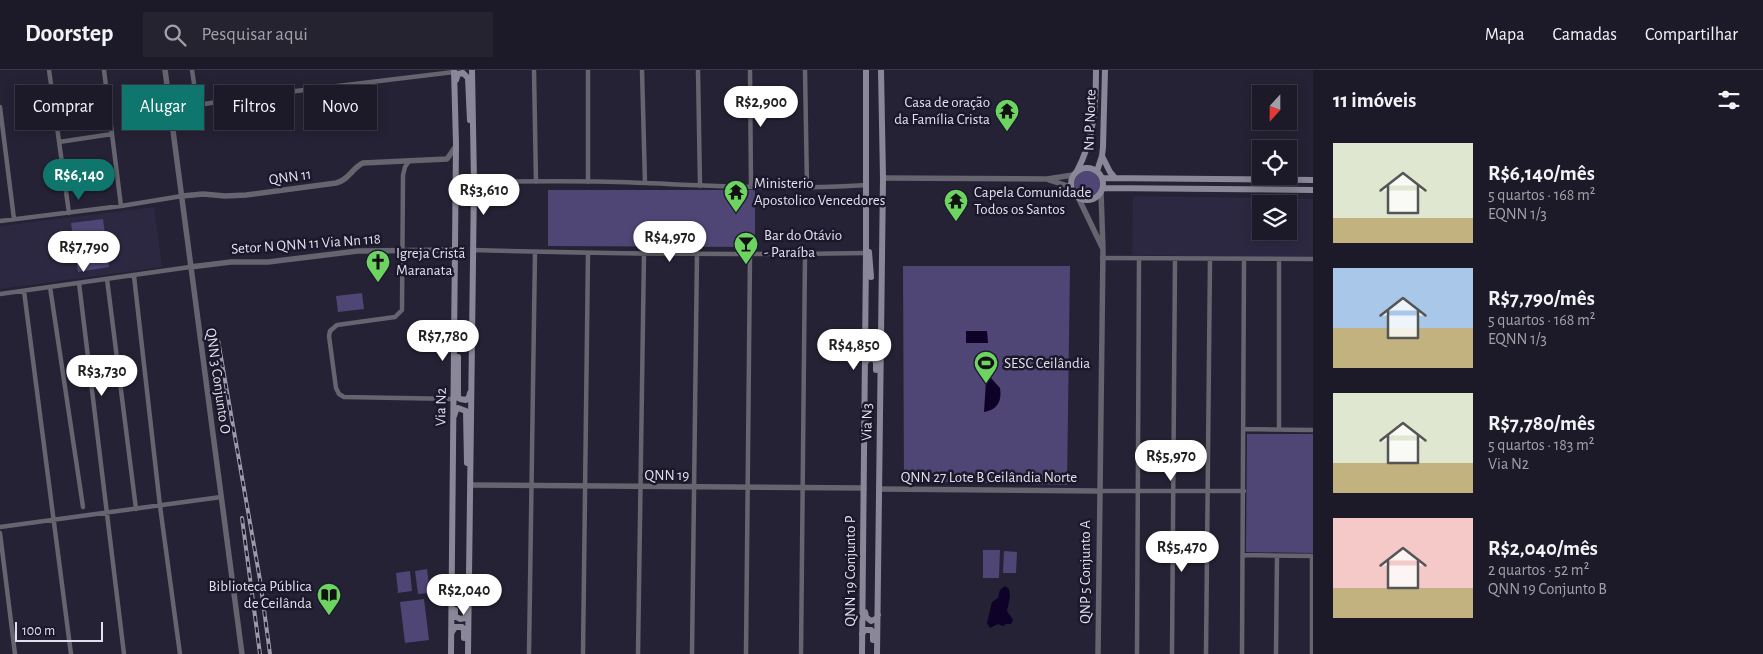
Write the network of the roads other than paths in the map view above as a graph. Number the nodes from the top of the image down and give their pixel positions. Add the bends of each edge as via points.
1 (49, 70) edge
2 (104, 70) edge
3 (165, 70) edge
4 (192, 70) edge
5 (472, 70) edge
6 (534, 70) edge
7 (588, 70) edge
8 (642, 70) edge
9 (698, 70) edge
10 (750, 70) edge
11 (805, 70) edge
12 (866, 70) edge
13 (879, 70) edge
14 (1096, 70) edge
15 (1105, 70) edge
16 (454, 71) edge
17 (455, 86) junction
18 (0, 107) edge
19 (112, 134) junction
20 (59, 142) junction
21 (456, 144) junction
22 (474, 148) junction
23 (1102, 156) junction
24 (409, 161) junction
25 (1097, 171) junction
26 (1075, 173) junction
27 (883, 178) junction
28 (1102, 178) junction
29 (1115, 178) junction
30 (1047, 179) junction
31 (1313, 180) edge
32 (474, 182) junction
33 (536, 182) junction
34 (588, 182) junction
35 (645, 183) junction
36 (867, 185) junction
37 (700, 186) junction
38 (751, 186) junction
39 (807, 187) junction
40 (1071, 187) junction
41 (1102, 190) junction
42 (1313, 190) edge
43 (182, 196) junction
44 (1078, 197) junction
45 (122, 206) junction
46 (69, 213) junction
47 (14, 219) junction
48 (0, 221) edge
49 (866, 236) junction
50 (1103, 249) junction
51 (403, 250) junction
52 (455, 250) junction
53 (473, 250) junction
54 (535, 252) junction
55 (588, 253) junction
56 (644, 253) junction
57 (697, 253) junction
58 (866, 253) junction
59 (750, 254) junction
60 (805, 255) junction
61 (1102, 258) junction
62 (1139, 259) junction
63 (1175, 259) junction
64 (1244, 259) junction
65 (1210, 260) junction
66 (1279, 260) junction
67 (1313, 260) edge
68 (190, 267) junction
69 (134, 276) junction
70 (107, 280) junction
71 (79, 283) junction
72 (50, 287) junction
73 (24, 291) junction
74 (0, 294) edge
75 (881, 344) junction
76 (865, 363) junction
77 (471, 389) junction
78 (457, 399) junction
79 (453, 420) junction
80 (1244, 429) junction
81 (1278, 429) junction
82 (1313, 430) edge
83 (880, 473) junction
84 (470, 483) junction
85 (531, 485) junction
86 (586, 486) junction
87 (640, 487) junction
88 (694, 487) junction
89 (748, 487) junction
90 (802, 487) junction
91 (864, 488) junction
92 (880, 489) junction
93 (1098, 491) junction
94 (1138, 491) junction
95 (1173, 491) junction
96 (1208, 491) junction
97 (1244, 491) junction
98 (221, 497) junction
99 (160, 506) junction
100 (83, 507) dead end
101 (136, 509) junction
102 (106, 512) junction
103 (54, 520) junction
104 (0, 527) edge
105 (0, 533) edge
106 (452, 544) junction
107 (863, 556) junction
108 (1243, 556) junction
109 (1277, 556) junction
110 (1313, 556) edge
111 (468, 606) junction
112 (878, 615) junction
113 (862, 634) junction
114 (451, 643) junction
115 (16, 654) edge
116 (71, 654) edge
117 (124, 654) edge
118 (180, 654) edge
119 (242, 654) edge
120 (450, 654) edge
121 (464, 654) edge
122 (468, 654) edge
123 (529, 654) edge
124 (583, 654) edge
125 (638, 654) edge
126 (692, 654) edge
127 (746, 654) edge
128 (801, 654) edge
129 (862, 654) edge
130 (873, 654) edge
131 (878, 654) edge
132 (1098, 654) edge
133 (1137, 654) edge
134 (1172, 654) edge
135 (1206, 654) edge
136 (1242, 654) edge
137 (1276, 654) edge
138 (1312, 654) edge

1 - 20 street
2 - 19 street
3 - 43 street
4 - 16 street via 196,97 204,104
5 - 22 main road
6 - 33 street
7 - 34 street
8 - 35 street
9 - 37 street
10 - 38 street
11 - 39 street
12 - 36 main road
13 - 27 main road, Via N3
14 - 26 main road, N1 P Norte via 1092,135
15 - 23 main road, N1 P Norte
16 - 17 main road
17 - 21 main road
17 - 22 main road via 458,74 466,75
18 - 47 street
19 - 20 street
19 - 45 street
20 - 46 street
21 - 24 street, QNN 11 via 447,159
21 - 52 main road
22 - 32 main road
23 - 25 main road, N1 P Norte
23 - 29 main road
24 - 43 street, QNN 11 via 364,163 336,183 246,195
24 - 51 street via 403,173
25 - 26 main road via 1087,167
25 - 28 main road
26 - 30 street
26 - 40 main road
27 - 30 street
27 - 75 main road, Via N3
28 - 29 main road
28 - 41 main road
29 - 31 main road
30 - 40 street
32 - 33 street
32 - 53 main road
33 - 34 street
34 - 35 street
35 - 37 street
36 - 39 street
36 - 49 main road
37 - 38 street
38 - 39 street
40 - 44 main road
41 - 42 main road
41 - 44 main road via 1098,196 1088,200
41 - 50 street
43 - 45 street
43 - 68 street
44 - 50 street
45 - 46 street
46 - 47 street
47 - 48 street
49 - 58 main road
49 - 75 main road via 871,260 870,346 876,350
50 - 61 street
51 - 52 street, Setor N QNN 11 Via Nn 118
51 - 68 street, Setor N QNN 11 Via Nn 118 via 358,250 268,262
51 - 78 street via 402,307 398,316 337,325 330,331 328,336 337,391 344,397
52 - 78 main road, Via N2
53 - 54 street
53 - 77 main road
54 - 55 street
54 - 85 street
55 - 56 street
55 - 86 street
56 - 57 street
56 - 87 street
57 - 59 street
57 - 88 street
58 - 60 street
58 - 76 main road, QNN 19 Conjunto P
59 - 60 street
59 - 89 street
60 - 90 street
61 - 62 street
61 - 93 street, QNP 5 Conjunto A
62 - 63 street
62 - 94 street
63 - 65 street
63 - 95 street
64 - 65 street
64 - 66 street
64 - 80 street
65 - 96 street
66 - 67 street
66 - 81 street
68 - 69 street
68 - 98 street, QNN 3 Conjunto O
69 - 70 street
69 - 99 street
70 - 71 street
70 - 101 street
71 - 72 street
71 - 102 street
72 - 73 street
72 - 100 street
73 - 74 street
73 - 103 street
75 - 83 main road, Via N3
76 - 83 main road via 872,358 876,364 876,450
76 - 91 main road, QNN 19 Conjunto P
77 - 78 main road via 468,399
77 - 84 main road
78 - 79 main road, Via N2
79 - 84 main road via 456,410 466,411
79 - 106 main road, Via N2
80 - 81 street
80 - 97 street
81 - 82 street
83 - 92 main road, Via N3
84 - 85 street, QNN 19
84 - 111 main road
85 - 86 street, QNN 19
85 - 123 street
86 - 87 street, QNN 19
86 - 124 street
87 - 88 street, QNN 19
87 - 125 street
88 - 89 street, QNN 19
88 - 126 street
89 - 90 street, QNN 19
89 - 127 street
90 - 91 street, QNN 19
90 - 128 street
91 - 107 main road, QNN 19 Conjunto P
92 - 93 street, QNN 27 Lote B Ceilândia Norte
92 - 112 main road, Via N3
93 - 94 street
93 - 132 street, QNP 5 Conjunto A
94 - 95 street
94 - 133 street
95 - 96 street
95 - 134 street
96 - 97 street
96 - 135 street
97 - 108 street
98 - 99 street
98 - 119 street, QNN 3 Conjunto O
99 - 101 street
99 - 118 street
101 - 102 street
102 - 103 street
102 - 117 street
103 - 104 street
103 - 116 street
105 - 115 street
106 - 111 main road via 456,573 455,616 465,618
106 - 114 main road, Via N2
107 - 112 main road via 867,574 865,615 871,621
107 - 113 main road, QNN 19 Conjunto P
108 - 109 street
108 - 136 street
109 - 110 street
109 - 137 street
110 - 138 street
111 - 122 main road
112 - 131 main road, Via N3
113 - 129 main road, QNN 19 Conjunto P
113 - 130 main road via 867,629 872,631
114 - 120 main road, Via N2
114 - 121 main road via 453,628 462,627

